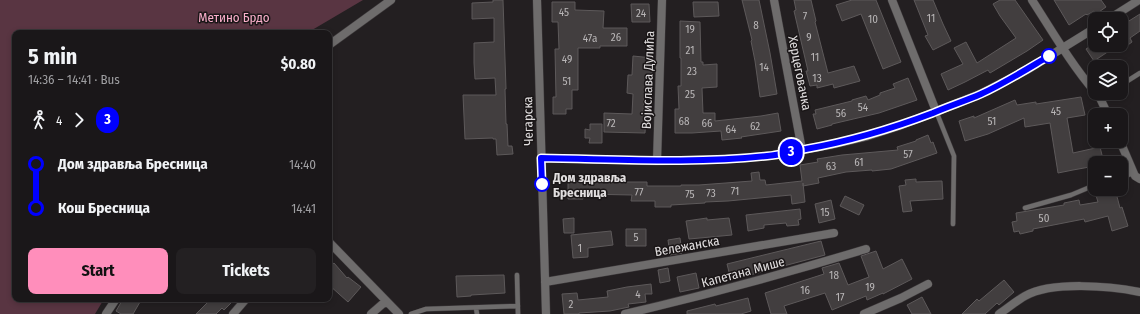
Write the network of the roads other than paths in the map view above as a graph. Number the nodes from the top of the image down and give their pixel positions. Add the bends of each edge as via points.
1 (391, 0) edge
2 (536, 0) edge
3 (662, 0) edge
4 (774, 0) edge
5 (892, 0) edge
6 (1032, 0) edge
7 (1139, 0) edge
8 (1120, 12) edge
9 (1088, 32) edge
10 (332, 43) edge
11 (1062, 47) junction
12 (1140, 73) edge
13 (1128, 81) edge
14 (1088, 83) edge
15 (936, 112) junction
16 (1123, 148) edge
17 (802, 150) junction
18 (541, 158) junction
19 (657, 161) junction
20 (1136, 176) edge
21 (1088, 188) edge
22 (1024, 208) dead end
23 (953, 224) dead end
24 (834, 233) dead end
25 (332, 245) edge
26 (866, 249) dead end
27 (517, 275) dead end
28 (545, 282) junction
29 (928, 284) dead end
30 (1140, 292) edge
31 (386, 301) junction
32 (114, 302) edge
33 (243, 302) edge
34 (518, 306) junction
35 (476, 308) junction
36 (106, 314) edge
37 (233, 314) edge
38 (371, 314) edge
39 (399, 314) edge
40 (411, 314) edge
41 (476, 314) edge
42 (518, 314) edge
43 (546, 314) edge
44 (625, 314) edge
45 (864, 314) edge
46 (1000, 314) edge

1 - 10 street
2 - 18 street, Чегарска
3 - 19 street, Војислава Дулића
4 - 17 street, Херцеговачка
5 - 15 street
6 - 11 street
7 - 8 street
9 - 11 street
11 - 14 street
11 - 15 street via 994,88
12 - 13 lane
15 - 17 street via 868,136
15 - 23 lane via 954,156
16 - 20 street
17 - 19 street via 760,157
18 - 19 street
18 - 28 street, Чегарска
21 - 22 lane
24 - 28 street, Вележанска
25 - 31 street
26 - 44 street, Капетана Мише via 693,298
27 - 34 lane
28 - 43 street, Чегарска
29 - 45 street
30 - 46 street via 1105,287 1045,290 1025,296
31 - 38 street
31 - 39 street
32 - 36 street
33 - 37 street
34 - 35 lane
34 - 42 lane
35 - 40 lane via 426,309
35 - 41 lane

